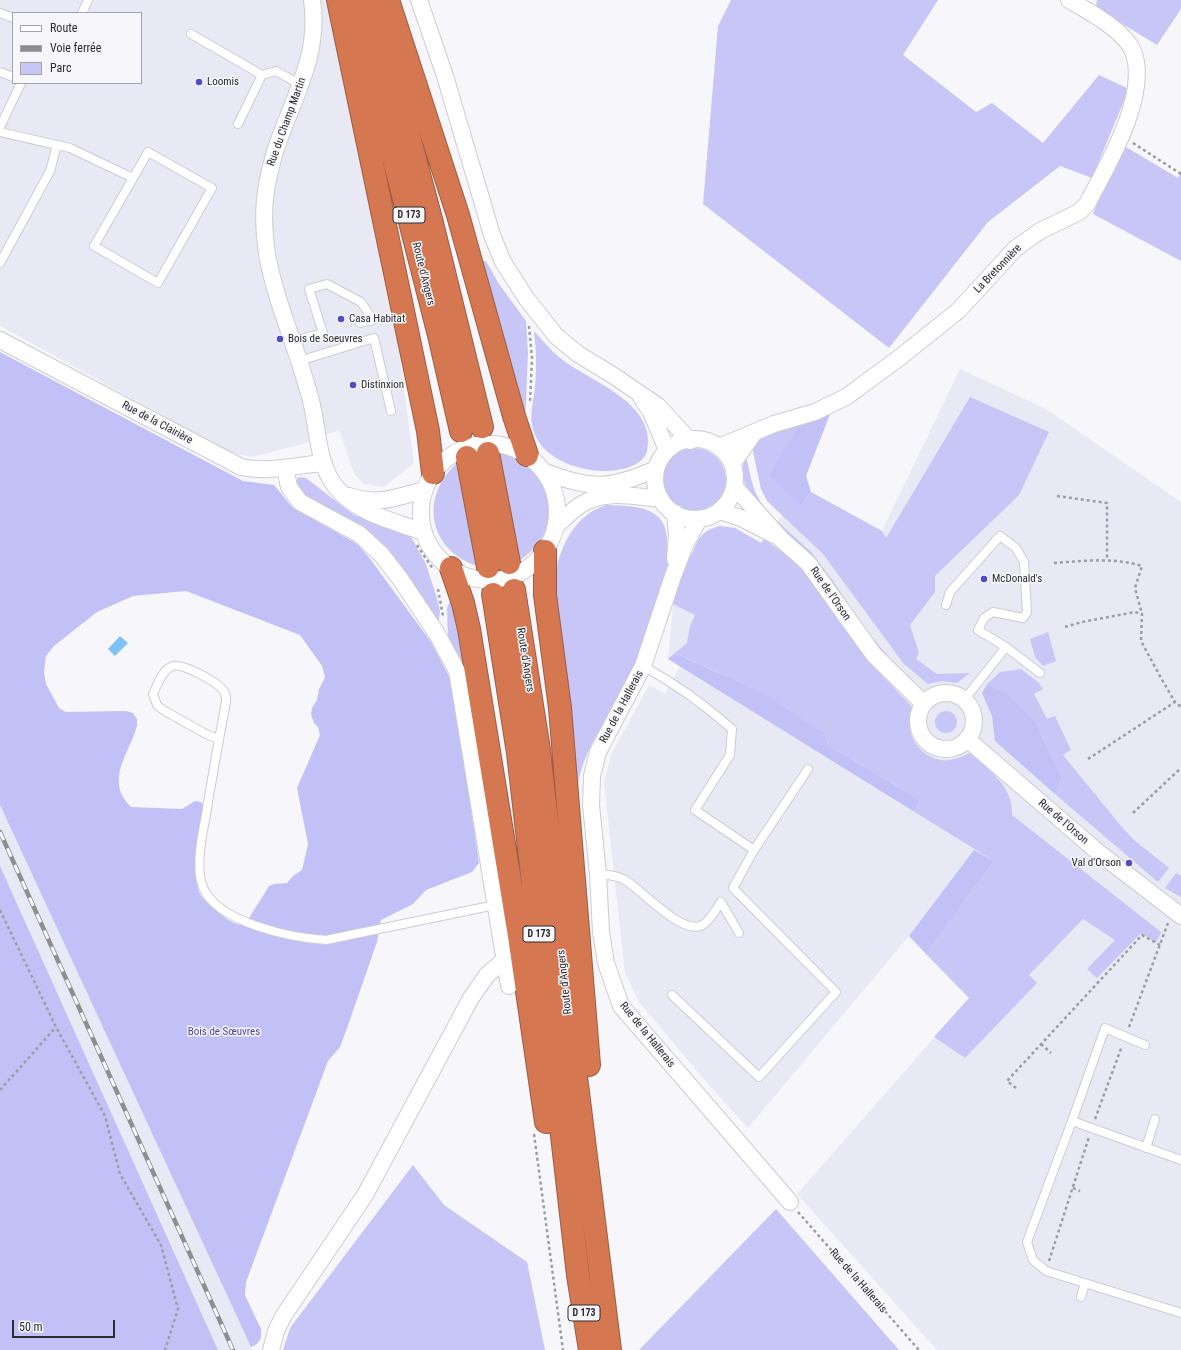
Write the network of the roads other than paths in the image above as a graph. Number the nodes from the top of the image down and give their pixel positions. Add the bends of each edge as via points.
1 (88, 0) edge
2 (312, 0) edge
3 (338, 0) edge
4 (353, 0) edge
5 (374, 0) edge
6 (388, 0) edge
7 (419, 0) edge
8 (1078, 2) edge
9 (82, 12) edge
10 (0, 13) edge
11 (12, 18) edge
12 (191, 34) dead end
13 (0, 72) edge
14 (262, 75) junction
15 (12, 77) edge
16 (21, 84) edge
17 (301, 85) junction
18 (238, 124) dead end
19 (0, 126) edge
20 (0, 132) edge
21 (57, 145) junction
22 (133, 178) junction
23 (0, 263) edge
24 (360, 323) dead end
25 (0, 340) edge
26 (293, 341) junction
27 (299, 361) junction
28 (638, 392) junction
29 (391, 411) dead end
30 (754, 433) junction
31 (690, 441) junction
32 (719, 447) junction
33 (667, 450) junction
34 (488, 453) dead end
35 (527, 455) junction
36 (467, 457) dead end
37 (324, 462) junction
38 (733, 463) junction
39 (285, 468) junction
40 (656, 469) junction
41 (545, 472) junction
42 (429, 481) junction
43 (734, 486) junction
44 (344, 495) junction
45 (661, 499) junction
46 (720, 511) junction
47 (675, 514) junction
48 (699, 519) junction
49 (555, 527) junction
50 (423, 532) junction
51 (782, 540) junction
52 (545, 551) junction
53 (509, 563) tunnel mouth
54 (488, 567) tunnel mouth
55 (439, 573) junction
56 (673, 576) junction
57 (946, 605) dead end
58 (1006, 647) junction
59 (643, 666) junction
60 (1040, 673) dead end
61 (964, 700) junction
62 (924, 704) junction
63 (218, 739) junction
64 (967, 739) junction
65 (808, 769) dead end
66 (754, 850) junction
67 (598, 874) junction
68 (495, 905) junction
69 (1175, 918) edge
70 (739, 933) dead end
71 (504, 960) junction
72 (509, 986) dead end
73 (672, 995) dead end
74 (1145, 1045) dead end
75 (1155, 1119) dead end
76 (1072, 1121) junction
77 (584, 1143) junction
78 (1146, 1148) junction
79 (1181, 1160) edge
80 (790, 1202) road end
81 (578, 1275) junction
82 (1085, 1283) junction
83 (1081, 1297) dead end
84 (1181, 1313) edge
85 (271, 1350) edge
86 (590, 1350) edge
87 (610, 1350) edge

1 - 9 lane
2 - 17 street, Rue du Champ Martin via 315,14 314,42
3 - 42 highway via 428,431
4 - 5 highway, Route d'Angers / D 173 via 439,335 471,429 432,223
6 - 35 highway via 458,215
7 - 28 street via 445,76 492,235 503,262 526,298 556,336 578,354
8 - 30 street, La Bretonnière via 1119,32 1132,50 1136,76 1131,107 1122,137 1087,204 1079,212 1040,231 1016,248 958,311 846,397 815,412
10 - 11 lane
12 - 14 lane
13 - 15 lane
14 - 17 lane via 276,71
14 - 18 lane
16 - 19 lane
17 - 26 street, Rue du Champ Martin via 269,174 264,221 267,254
20 - 21 lane
21 - 22 lane via 70,148
21 - 23 lane via 50,171
22 - 22 lane via 94,246 158,283 212,188 148,152
24 - 26 lane via 373,320 360,302 327,284 309,289 326,333
25 - 39 street, Rue de la Clairière via 226,460 254,470
26 - 27 street, Rue du Champ Martin
27 - 29 lane via 374,338
27 - 37 street, Rue du Champ Martin via 312,405
28 - 31 street via 658,406
28 - 33 street via 651,412
30 - 32 street, La Bretonnière via 741,436
30 - 38 street
31 - 32 street via 710,442
31 - 33 street
32 - 38 street
33 - 40 street
34 - 53 highway
35 - 41 street
35 - 42 street via 509,447 476,446 460,452 445,462
36 - 54 highway
37 - 39 street, Rue de la Clairière
37 - 44 street, Rue du Champ Martin via 330,480
38 - 43 street
39 - 68 street via 289,487 300,502 358,534 381,554 440,639 457,671
40 - 41 street via 631,480 608,486 581,484
40 - 45 street via 657,488
41 - 49 street via 556,499
42 - 44 street via 382,501
42 - 50 street via 420,514
43 - 46 street via 731,496
43 - 51 street, Rue de l'Orson
44 - 50 street, Rue du Champ Martin via 369,513
45 - 47 street
45 - 49 street via 624,495 594,497 575,509
46 - 48 street via 710,517
46 - 51 street, Rue de l'Orson via 742,518
47 - 48 street
47 - 56 street, Rue de la Hallerais via 677,534
48 - 56 street, Rue de la Hallerais
49 - 52 street
50 - 55 street
51 - 62 street, Rue de l'Orson via 808,563 874,655
52 - 55 street via 533,564 508,578 493,581
52 - 77 highway via 545,595 560,708 588,1056 590,1112
55 - 81 highway via 463,603 469,629 518,928 565,1253
56 - 59 street, Rue de la Hallerais
57 - 58 lane via 950,592 1000,536 1016,548 1024,562 1027,612 1023,618 993,612 984,618 978,630
58 - 60 lane
58 - 61 lane
59 - 66 lane via 672,681 703,703 732,729 730,755 695,810
59 - 67 street, Rue de la Hallerais via 598,752 592,776 591,805
61 - 62 street via 944,693 930,698
61 - 64 street via 969,705 974,719
62 - 64 street via 919,724 928,742 934,746 948,748 955,747
63 - 63 lane via 226,702 226,694 222,688 184,667 170,668 164,673 153,694 157,705
63 - 68 lane via 201,842 200,872 206,893 223,909 274,932 306,939 326,940
64 - 69 street, Rue de l'Orson
65 - 66 lane
66 - 73 lane via 733,888 836,992 759,1077
67 - 70 lane via 625,880 688,927 704,924 721,902
67 - 80 street, Rue de la Hallerais via 601,932 606,963 621,1006
68 - 71 street
71 - 72 street
71 - 85 street via 487,975 471,998 365,1195 284,1315
74 - 76 lane via 1105,1028
75 - 78 lane
76 - 78 lane
76 - 82 lane via 1027,1242 1033,1260 1046,1271
77 - 81 highway, Route d'Angers / D 173 via 539,750 504,592 518,753
77 - 87 highway, Route d'Angers / D 173
78 - 79 lane
81 - 86 highway, Route d'Angers / D 173
82 - 83 lane
82 - 84 lane

